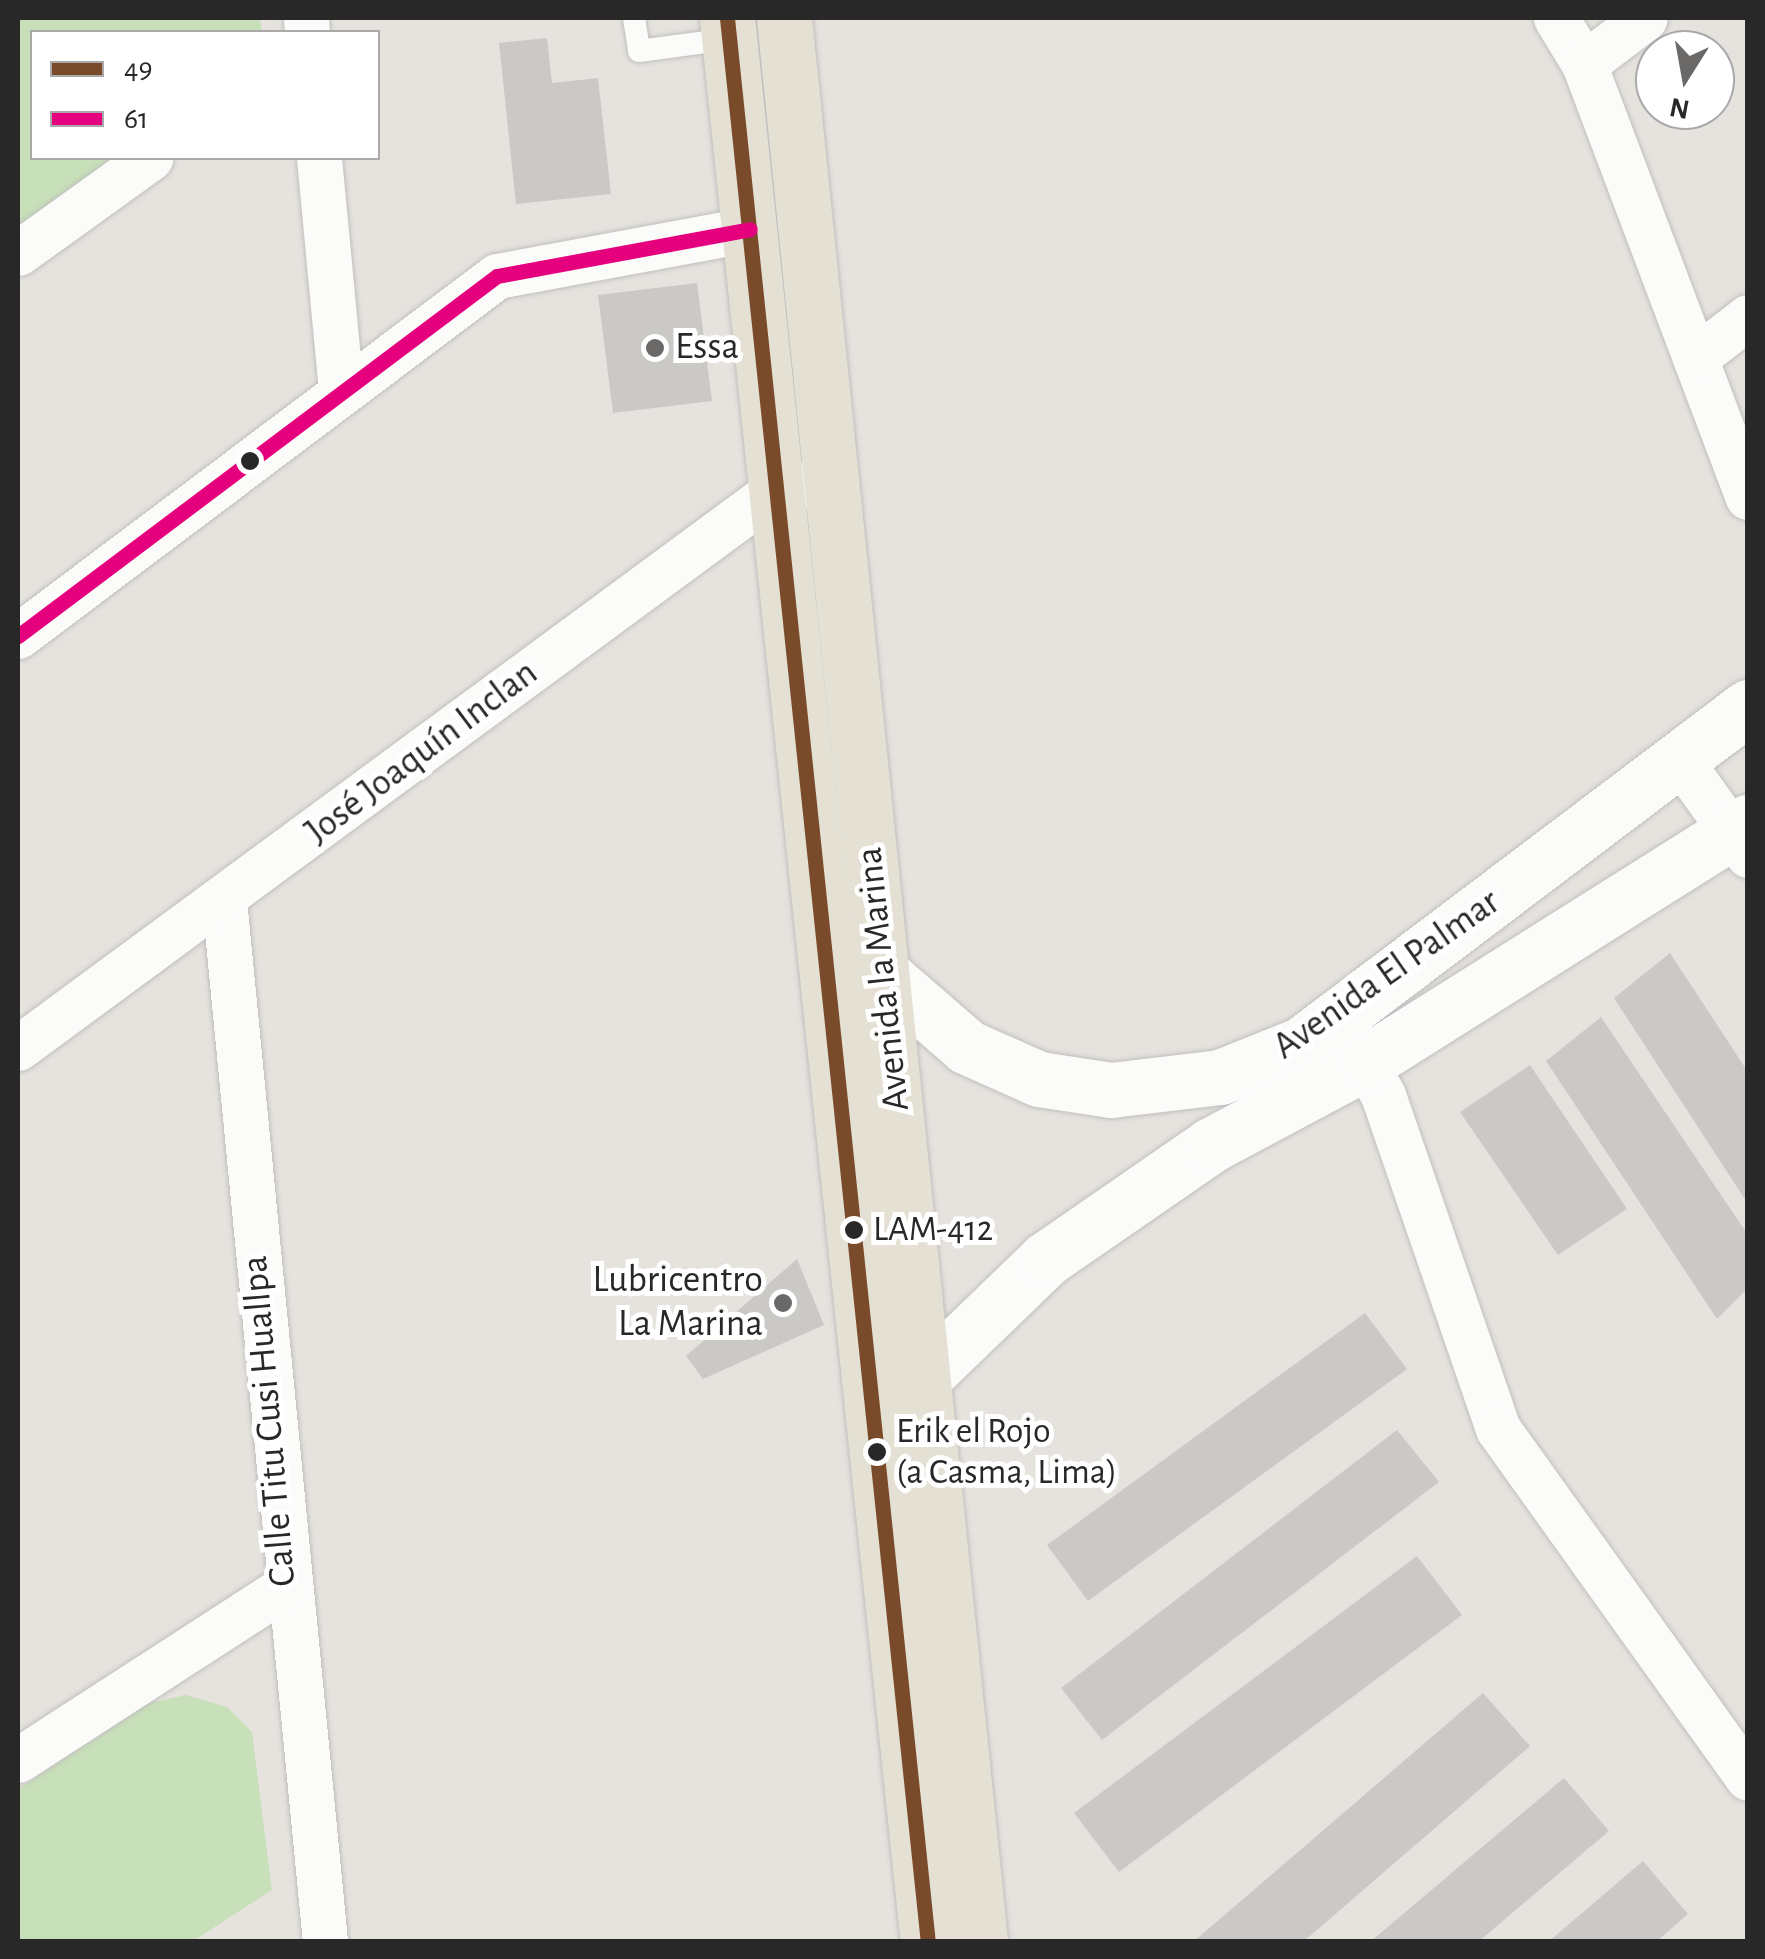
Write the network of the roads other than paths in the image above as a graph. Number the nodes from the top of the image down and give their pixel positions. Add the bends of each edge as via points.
1 (634, 18) edge
2 (784, 18) edge
3 (1556, 18) edge
4 (1645, 18) edge
5 (728, 28) edge
6 (1584, 64) junction
7 (147, 160) edge
8 (319, 160) edge
9 (750, 229) junction
10 (18, 253) edge
11 (1748, 317) edge
12 (1695, 358) junction
13 (341, 389) junction
14 (834, 481) junction
15 (778, 489) junction
16 (1748, 498) edge
17 (18, 636) edge
18 (1748, 707) edge
19 (1680, 760) junction
20 (1742, 837) edge
21 (224, 900) junction
22 (884, 975) junction
23 (1336, 1016) junction
24 (18, 1048) edge
25 (1368, 1061) junction
26 (926, 1375) junction
27 (284, 1588) junction
28 (18, 1760) edge
29 (1748, 1778) edge
30 (325, 1942) edge
31 (928, 1942) edge
32 (980, 1942) edge

1 - 5 lane via 639,51
2 - 14 main road, Avenida la Marina
3 - 6 street
4 - 6 street
5 - 9 main road, Avenida la Marina
6 - 12 street
7 - 10 street
8 - 13 street
9 - 13 street via 516,268
9 - 15 main road, Avenida la Marina
11 - 12 street
12 - 16 street
13 - 17 street
14 - 15 street, José Joaquín Inclan
14 - 22 main road, Avenida la Marina
15 - 21 street, José Joaquín Inclan
15 - 31 main road, Avenida la Marina
18 - 19 street, Avenida El Palmar
19 - 20 street
19 - 23 street, Avenida El Palmar
20 - 25 street, Avenida El Palmar
21 - 24 street, José Joaquín Inclan
21 - 27 street, Calle Titu Cusi Huallpa
22 - 23 street, Avenida El Palmar via 946,1033 1002,1065 1111,1090 1220,1077 1302,1044
22 - 26 main road, Avenida la Marina
23 - 25 street
25 - 26 street, Avenida El Palmar via 1210,1145 1046,1259
25 - 29 street via 1498,1428
26 - 32 main road, Avenida la Marina
27 - 28 street
27 - 30 street, Calle Titu Cusi Huallpa

